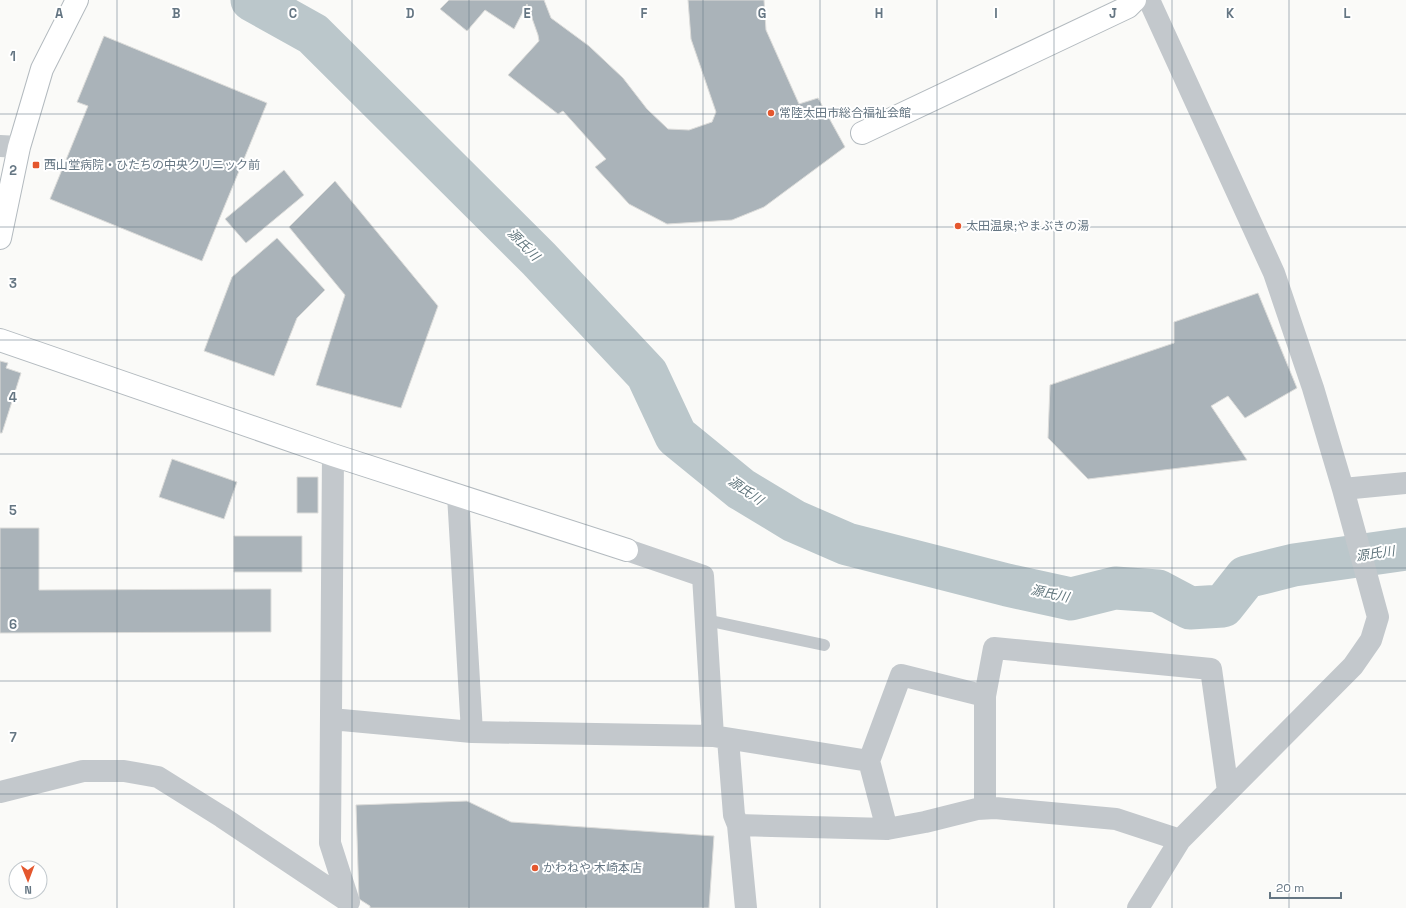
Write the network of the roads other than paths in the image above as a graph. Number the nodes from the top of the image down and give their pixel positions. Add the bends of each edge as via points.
1 (77, 0) edge
2 (1135, 0) edge
3 (1149, 0) edge
4 (862, 133) dead end
5 (9, 147) edge
6 (0, 238) edge
7 (0, 340) edge
8 (333, 455) junction
9 (1406, 483) edge
10 (1343, 489) junction
11 (458, 495) junction
12 (706, 620) junction
13 (824, 645) dead end
14 (985, 696) junction
15 (331, 719) junction
16 (472, 732) junction
17 (721, 737) junction
18 (869, 761) junction
19 (1228, 791) junction
20 (0, 792) edge
21 (985, 808) junction
22 (738, 825) junction
23 (887, 829) junction
24 (1180, 840) junction
25 (1140, 907) edge
26 (746, 908) edge

1 - 5 street via 42,69
2 - 4 street via 1128,7
3 - 10 street via 1274,273 1313,388
5 - 6 street
7 - 8 street
8 - 11 street
8 - 15 street
9 - 10 street
10 - 19 street via 1378,617 1371,640 1352,666
11 - 12 street via 702,576
11 - 16 street
12 - 13 lane
12 - 17 street
14 - 18 street via 900,675
14 - 19 street via 994,648 1211,669
14 - 21 street
15 - 16 street
15 - 20 street via 330,843 349,902 158,777 124,770 83,771
16 - 17 street
17 - 18 street
17 - 22 street via 734,815
18 - 23 street
19 - 24 street
21 - 23 street
21 - 24 street via 1116,819
22 - 23 street
22 - 26 street
24 - 25 street

